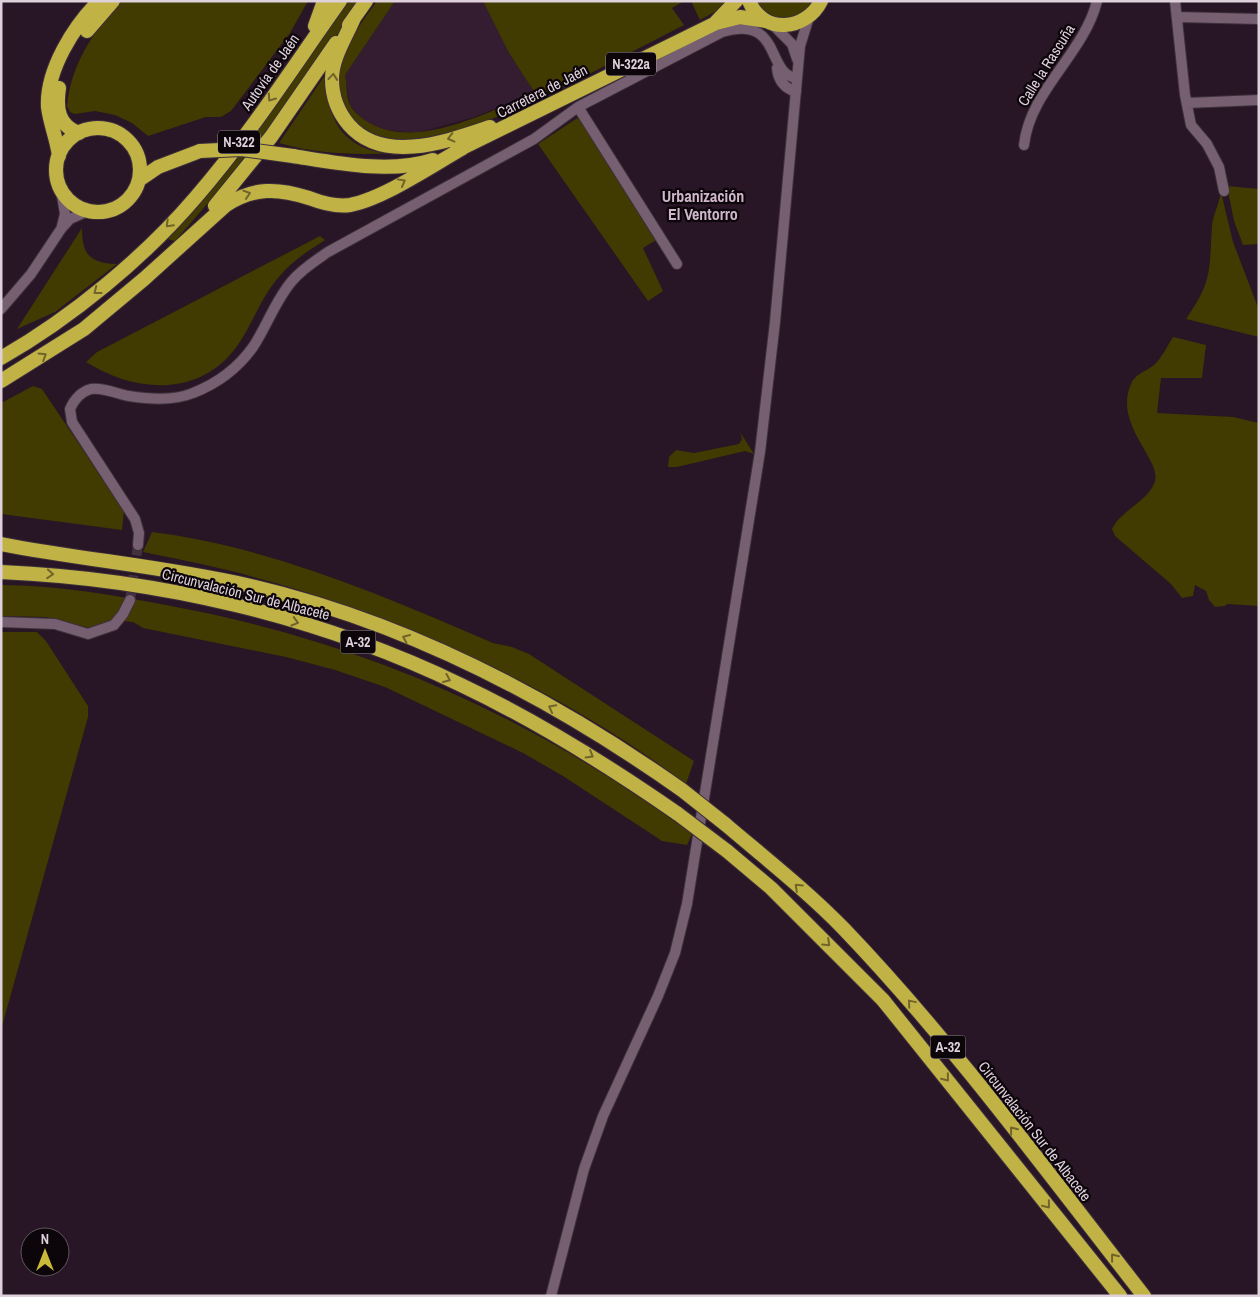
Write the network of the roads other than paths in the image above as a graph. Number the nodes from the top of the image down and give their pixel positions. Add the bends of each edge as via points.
1 (99, 1) edge
2 (113, 1) edge
3 (324, 1) edge
4 (340, 1) edge
5 (366, 1) edge
6 (736, 1) edge
7 (749, 1) edge
8 (821, 1) edge
9 (1097, 1) edge
10 (1175, 1) edge
11 (810, 17) junction
12 (1177, 17) junction
13 (354, 18) junction
14 (1259, 19) edge
15 (716, 22) junction
16 (769, 23) junction
17 (776, 57) junction
18 (798, 67) junction
19 (288, 75) junction
20 (797, 78) junction
21 (796, 92) junction
22 (1259, 100) edge
23 (1187, 103) junction
24 (547, 106) junction
25 (578, 107) junction
26 (79, 133) junction
27 (1024, 145) dead end
28 (463, 148) junction
29 (200, 151) junction
30 (59, 156) junction
31 (139, 160) junction
32 (139, 180) junction
33 (61, 190) junction
34 (1224, 190) dead end
35 (88, 211) junction
36 (61, 229) junction
37 (169, 256) junction
38 (678, 264) dead end
39 (1, 309) edge
40 (1, 358) edge
41 (1, 381) edge
42 (1, 544) edge
43 (138, 545) tunnel mouth
44 (1, 552) edge
45 (114, 561) junction
46 (1, 572) edge
47 (130, 600) tunnel mouth
48 (1, 622) edge
49 (551, 1296) edge
50 (1120, 1296) edge
51 (1144, 1296) edge

1 - 30 highway via 68,43 52,79 48,107
2 - 26 highway via 84,34 60,82 58,103 61,120
3 - 19 highway via 316,24
4 - 19 highway, Autovía de Jaén / N-322
5 - 13 highway, N-322
6 - 15 highway, Carretera de Jaén / N-322a
7 - 16 highway via 758,15
8 - 11 highway
9 - 27 street, Calle la Rascuña via 1089,23 1030,117
10 - 12 street
11 - 16 highway, N-322a via 787,26
11 - 18 street via 803,31
12 - 14 street
12 - 23 street
24 -> 13 highway via 450,139 406,147 374,143 351,127 340,115 334,100 332,78 335,61
13 - 37 highway, N-322 via 245,171
15 - 16 highway, Carretera de Jaén / N-322a via 740,17
15 - 24 highway, Carretera de Jaén / N-322a
16 - 18 street via 792,44
17 - 20 street via 788,78
17 - 21 street via 782,82
17 - 25 street via 772,47 758,33 733,29
18 - 20 street
19 -> 40 highway, Autovía de Jaén / N-322 via 196,198 123,270 71,312
20 - 21 street
21 - 49 street via 760,452 687,904 675,953 603,1116 584,1168
22 - 23 street
23 - 34 street via 1191,125 1219,166
24 - 28 highway, Carretera de Jaén / N-322a
25 - 38 street
25 - 43 street via 534,139 308,265 282,295 253,347 216,382 191,394 166,399 92,389 80,394 70,409 72,422 135,519
26 - 30 highway
26 - 31 highway via 97,129 116,132 130,144
28 - 29 highway, bridge via 429,161 390,166 331,162 241,149
37 -> 28 highway via 240,196 271,190 328,204 351,205 381,194
29 - 31 highway via 160,160
29 - 32 highway via 158,166
30 - 33 highway via 56,173
31 - 32 highway
32 - 35 highway via 134,192 120,206 101,212
33 - 35 highway via 72,203
33 - 36 street via 65,214
35 - 36 street via 70,219
36 - 39 street via 31,274
41 -> 37 highway, N-322 via 84,329
42 - 45 highway
44 - 45 highway
51 -> 45 highway, Circunvalación Sur de Albacete / A-32, bridge via 962,1064 898,988 843,928 782,872 682,790 572,718 497,678 395,633 320,606 252,587 178,570
46 -> 50 highway, Circunvalación Sur de Albacete / A-32, bridge via 139,584 206,598 328,631 468,689 609,766 678,814 771,888 883,1000
47 - 48 street via 114,625 88,634 55,624

